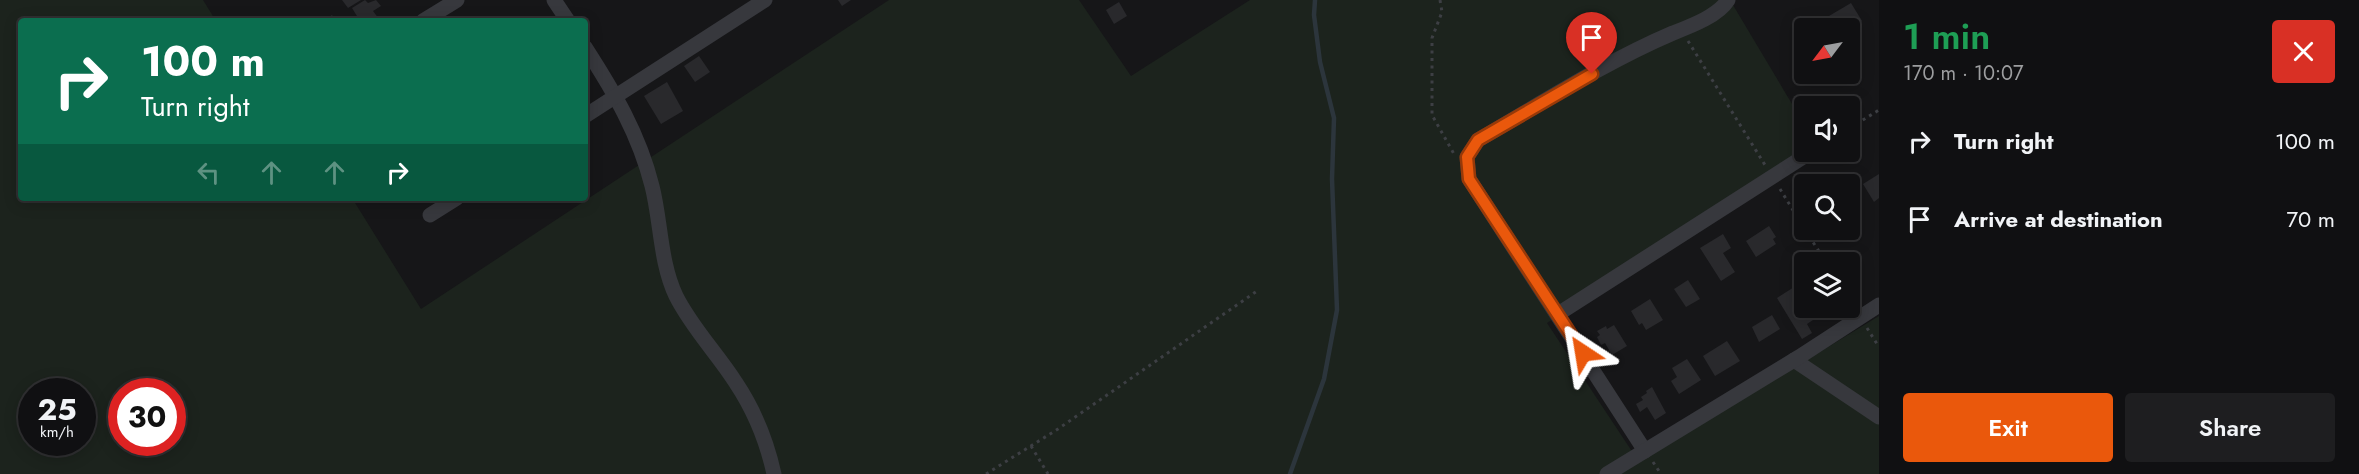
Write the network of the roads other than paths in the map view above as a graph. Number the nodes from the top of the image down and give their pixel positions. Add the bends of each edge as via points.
1 (457, 0) edge
2 (554, 0) edge
3 (765, 0) edge
4 (1728, 0) edge
5 (428, 18) edge
6 (566, 18) edge
7 (588, 52) edge
8 (616, 96) junction
9 (588, 114) edge
10 (1794, 162) edge
11 (452, 201) edge
12 (430, 215) dead end
13 (1879, 305) edge
14 (1558, 314) junction
15 (1794, 360) junction
16 (1879, 417) edge
17 (1645, 451) junction
18 (774, 474) edge
19 (1607, 474) edge

1 - 5 street
2 - 6 street
3 - 8 street
4 - 14 street via 1723,8 1630,52 1478,140 1467,157 1469,179
7 - 8 street
8 - 9 street
8 - 18 street via 635,134 652,186 675,295 736,384 768,445
10 - 14 street
11 - 12 street
13 - 15 street
14 - 17 street
15 - 16 street
15 - 17 street
17 - 19 street

